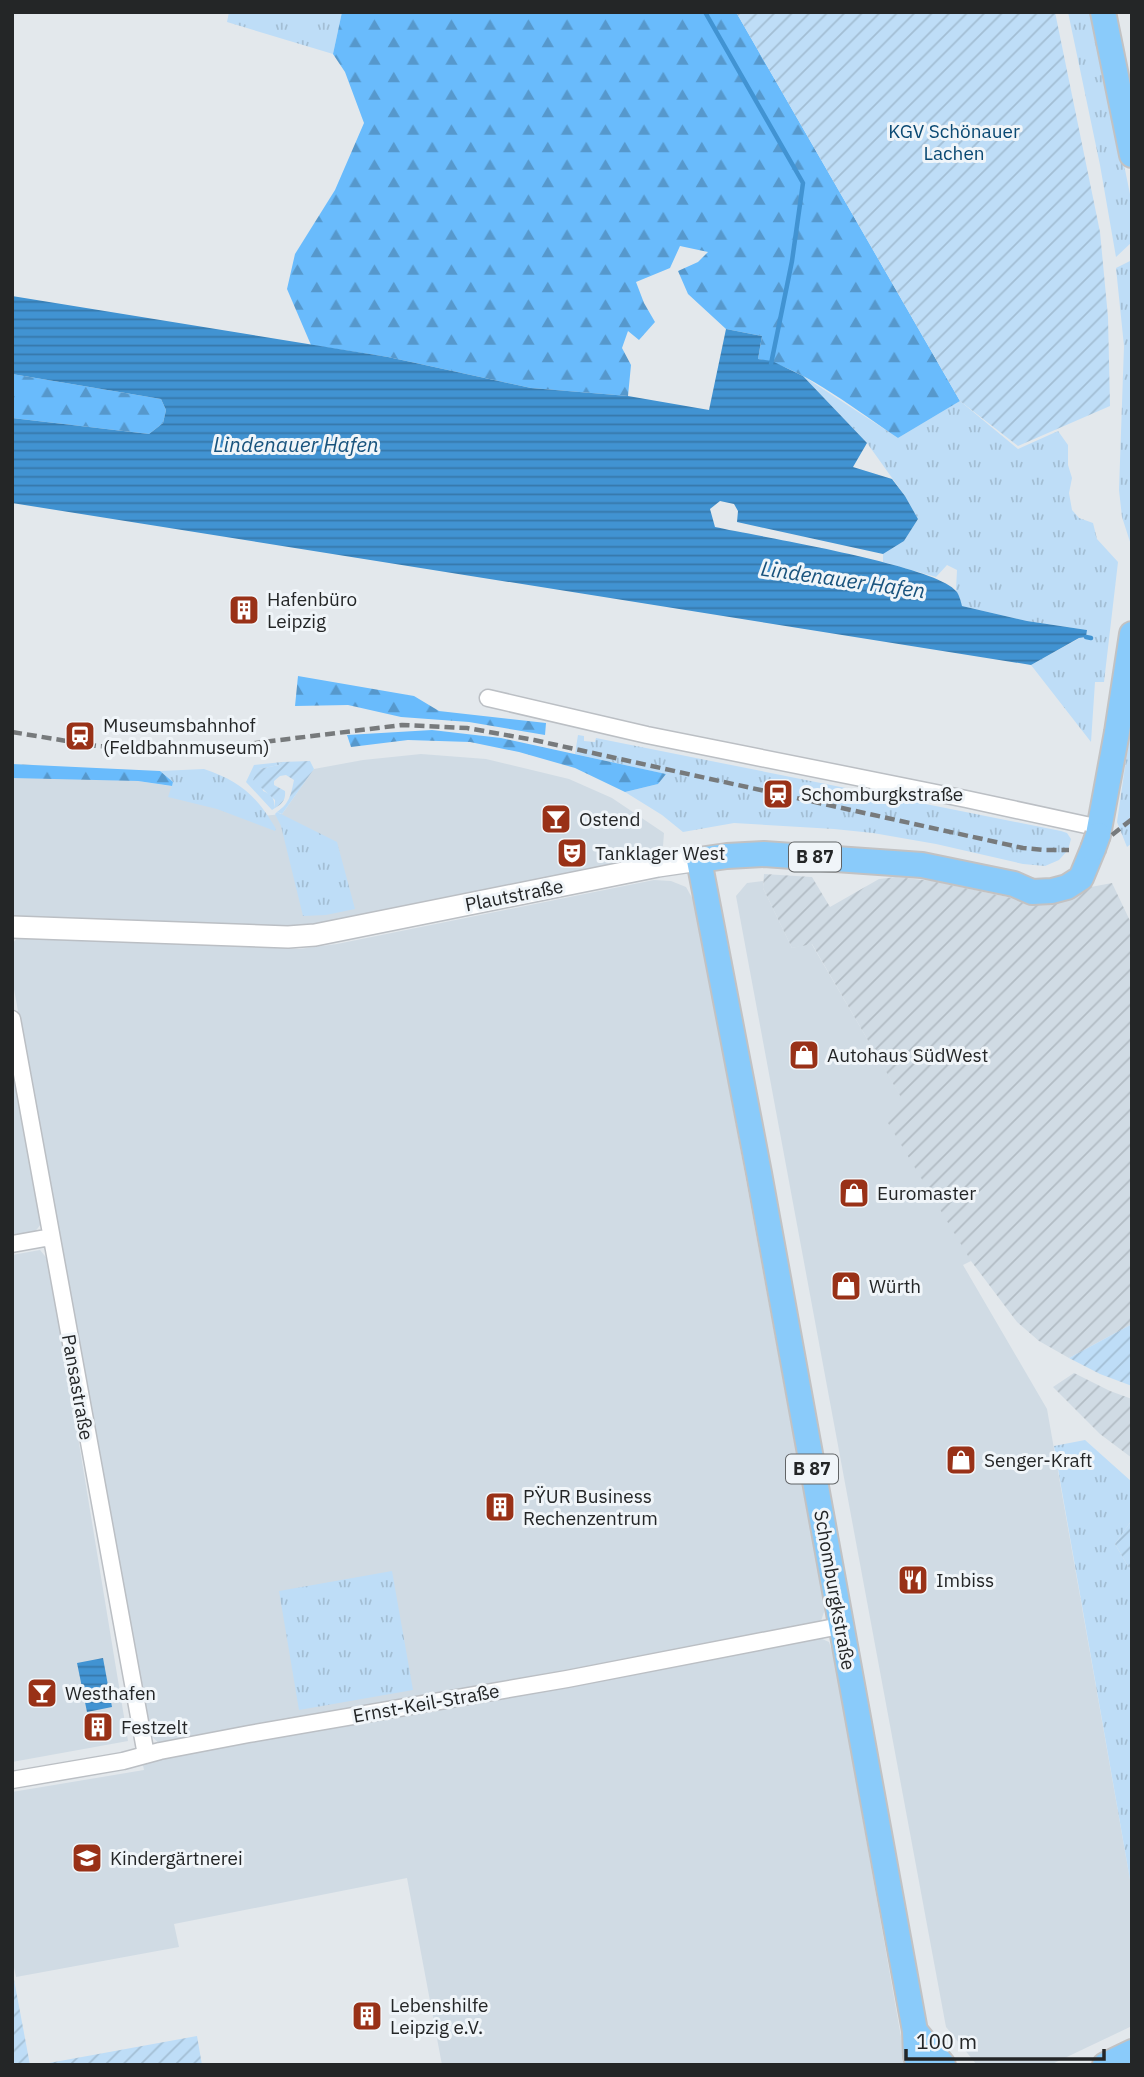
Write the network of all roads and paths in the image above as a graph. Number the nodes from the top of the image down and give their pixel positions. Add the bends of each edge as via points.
1 (1103, 12) edge
2 (1132, 155) edge
3 (1132, 634) edge
4 (488, 698) dead end
5 (1095, 842) junction
6 (699, 860) junction
7 (12, 927) edge
8 (12, 1019) edge
9 (51, 1237) junction
10 (12, 1244) edge
11 (841, 1626) junction
12 (146, 1755) junction
13 (12, 1780) edge
14 (915, 2031) junction
15 (1132, 2052) edge
16 (919, 2065) edge
17 (943, 2065) edge
18 (1105, 2065) edge

1 - 2 main road
3 - 5 main road, B 87
4 - 5 street via 966,799
5 - 6 main road, Plautstraße / B 87 via 1081,878 1067,887 1032,892 922,865 753,854
6 - 7 main road, Plautstraße via 315,935
6 - 11 main road, Schomburgkstraße / B 87
8 - 9 street, Pansastraße
9 - 10 street
9 - 12 street, Pansastraße
11 - 12 street, Ernst-Keil-Straße
11 - 14 main road, Schomburgkstraße / B 87
12 - 13 street, Ernst-Keil-Straße
14 - 16 main road, Schomburgkstraße / B 87
14 - 17 main road, Schomburgkstraße / B 87
15 - 18 main road

